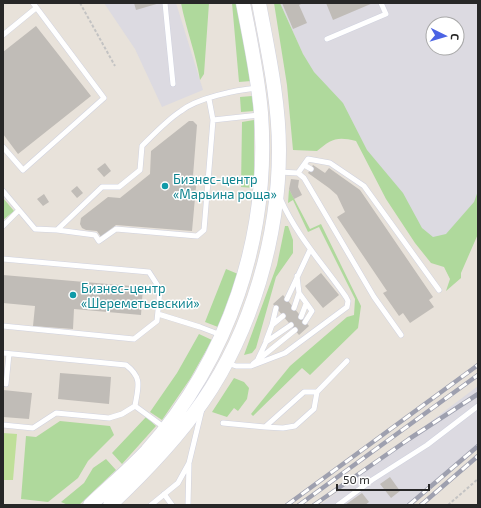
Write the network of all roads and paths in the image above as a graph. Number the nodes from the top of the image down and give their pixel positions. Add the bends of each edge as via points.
1 (80, 3) edge
2 (165, 3) edge
3 (243, 3) edge
4 (259, 3) edge
5 (381, 3) edge
6 (35, 6) edge
7 (3, 35) edge
8 (327, 39) dead end
9 (115, 66) dead end
10 (173, 84) dead end
11 (258, 88) junction
12 (209, 99) junction
13 (261, 114) junction
14 (213, 120) junction
15 (3, 146) edge
16 (304, 165) junction
17 (310, 169) dead end
18 (278, 172) junction
19 (298, 174) junction
20 (3, 191) edge
21 (277, 192) junction
22 (19, 210) junction
23 (3, 226) edge
24 (57, 230) junction
25 (310, 250) junction
26 (3, 259) edge
27 (297, 275) junction
28 (439, 290) dead end
29 (299, 293) junction
30 (287, 299) dead end
31 (306, 304) junction
32 (276, 308) dead end
33 (294, 308) dead end
34 (158, 314) junction
35 (283, 316) dead end
36 (301, 316) dead end
37 (305, 322) dead end
38 (272, 325) junction
39 (291, 325) dead end
40 (3, 326) edge
41 (295, 330) dead end
42 (401, 335) dead end
43 (222, 336) junction
44 (266, 342) junction
45 (6, 354) edge
46 (258, 360) junction
47 (348, 361) dead end
48 (226, 363) junction
49 (251, 366) junction
50 (6, 384) dead end
51 (317, 392) junction
52 (203, 400) junction
53 (135, 406) junction
54 (478, 406) edge
55 (223, 423) dead end
56 (3, 425) edge
57 (266, 427) junction
58 (165, 428) junction
59 (189, 463) junction
60 (478, 480) edge
61 (164, 494) junction
62 (154, 504) edge
63 (90, 505) edge
64 (110, 505) edge
65 (172, 505) edge
66 (188, 505) edge
67 (338, 505) edge
68 (448, 505) edge

1 - 9 path
2 - 10 lane
3 - 11 main road
4 - 18 main road via 274,86 279,149
5 - 8 lane via 386,14
6 - 7 lane
6 - 15 lane via 104,98 23,170
11 - 12 lane via 236,90
11 - 13 main road
12 - 14 lane
12 - 24 lane via 181,110 142,146 140,170 119,187 102,188
13 - 14 lane
13 - 43 main road via 262,172 258,214 243,279
14 - 24 lane via 204,230 196,236 116,229 99,241 95,235
16 - 17 lane
16 - 19 lane
16 - 28 lane via 308,159 330,163 364,186
18 - 19 lane
18 - 21 main road
19 - 42 lane via 304,178 374,297
20 - 22 lane
21 - 25 lane
21 - 48 main road via 265,261 243,325
22 - 23 lane
22 - 24 lane via 35,229
25 - 27 lane
25 - 49 lane via 346,297 347,307 285,353
26 - 34 lane via 149,272 160,289
27 - 29 lane
27 - 30 lane
29 - 31 lane
29 - 33 lane
31 - 36 lane
31 - 37 lane via 312,311
32 - 38 lane
34 - 40 lane via 157,321 134,339
34 - 43 lane
35 - 38 lane
38 - 44 lane
39 - 44 lane
41 - 46 lane
43 - 58 main road via 197,384
44 - 46 lane
45 - 50 lane
45 - 53 lane via 126,365 134,371 139,380
46 - 49 lane
47 - 51 lane
48 - 49 lane
48 - 52 main road
51 - 57 lane via 304,392
51 - 57 lane via 314,409 295,426
52 - 59 lane
52 - 64 main road via 157,460
53 - 56 lane via 109,418 56,413 33,428
53 - 58 lane
54 - 67 lane via 427,445
55 - 57 lane
58 - 63 main road via 136,462
59 - 61 lane via 178,483
59 - 66 lane
60 - 68 path
61 - 62 lane
61 - 65 lane

